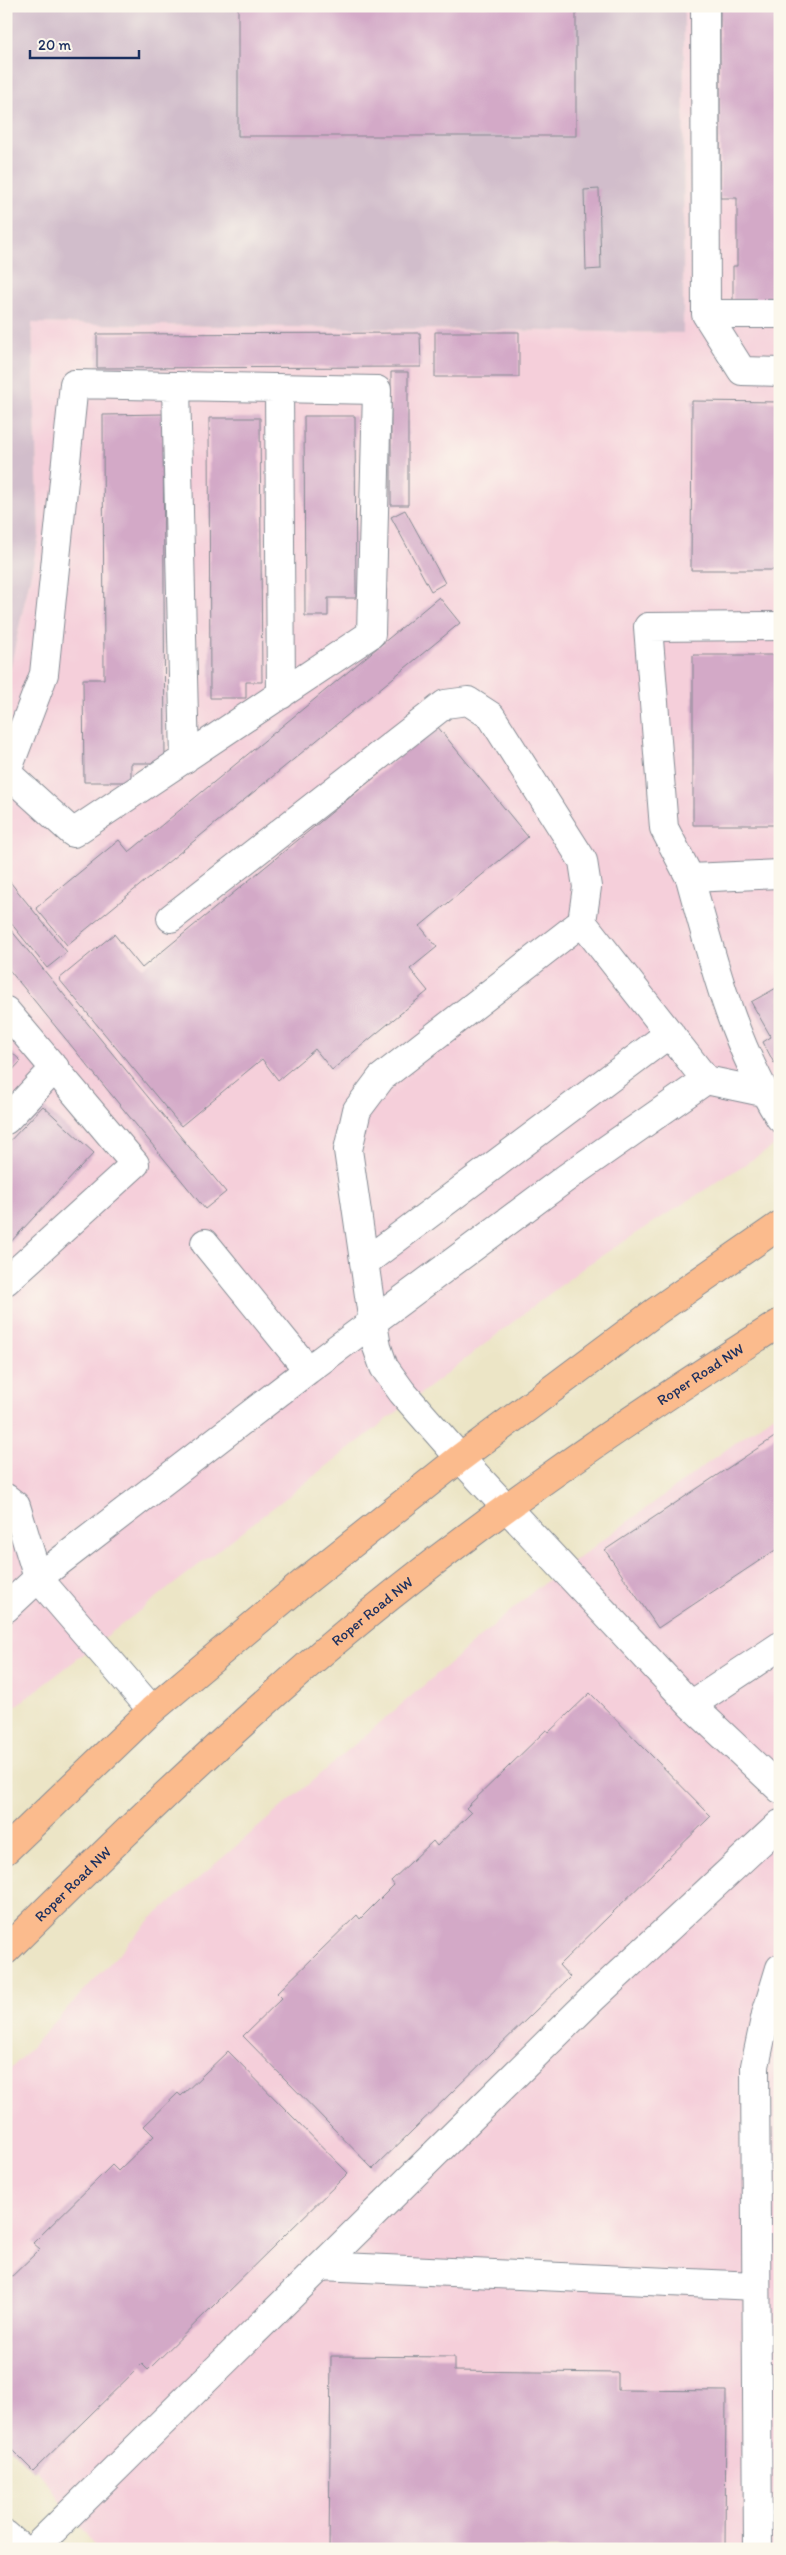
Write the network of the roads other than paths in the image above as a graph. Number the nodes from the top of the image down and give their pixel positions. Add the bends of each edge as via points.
1 (705, 6) edge
2 (706, 314) junction
3 (780, 314) edge
4 (780, 372) edge
5 (176, 386) junction
6 (279, 388) junction
7 (780, 626) edge
8 (281, 695) junction
9 (185, 759) junction
10 (7, 774) edge
11 (780, 874) edge
12 (690, 878) junction
13 (171, 918) dead end
14 (582, 922) junction
15 (6, 1011) edge
16 (670, 1033) junction
17 (55, 1068) junction
18 (706, 1080) junction
19 (763, 1092) junction
20 (780, 1118) edge
21 (6, 1120) edge
22 (780, 1225) edge
23 (205, 1243) dead end
24 (364, 1263) junction
25 (6, 1282) edge
26 (373, 1323) junction
27 (780, 1323) edge
28 (308, 1370) junction
29 (460, 1458) junction
30 (6, 1498) edge
31 (508, 1509) junction
32 (38, 1578) junction
33 (6, 1608) edge
34 (780, 1646) edge
35 (691, 1705) junction
36 (152, 1710) junction
37 (780, 1789) edge
38 (780, 1824) edge
39 (6, 1850) edge
40 (6, 1950) edge
41 (780, 1968) edge
42 (321, 2266) junction
43 (755, 2286) junction
44 (6, 2535) edge
45 (22, 2549) edge
46 (34, 2549) edge
47 (758, 2549) edge

1 - 2 street
2 - 3 street
2 - 4 street via 742,371
5 - 6 street
5 - 9 street
5 - 10 street via 74,384 44,674
6 - 8 street
6 - 8 street via 377,390 372,634
7 - 12 street via 648,627 664,828
8 - 9 street
9 - 10 street via 73,834
11 - 12 street
12 - 19 street via 734,1030
13 - 14 street via 445,704 468,701 491,716 583,861 587,887
14 - 16 street
14 - 24 street via 380,1078 357,1110 348,1150
15 - 17 street
16 - 18 street
16 - 24 street
17 - 21 street
17 - 25 street via 135,1164
18 - 19 street
18 - 26 street via 566,1178
19 - 20 street
22 - 29 main road via 655,1312
23 - 28 street
24 - 26 street
26 - 28 street
26 - 29 street via 384,1367
27 - 31 main road, Roper Road NW via 640,1414
28 - 32 street
29 - 31 street
29 - 36 main road via 303,1583
30 - 32 street via 16,1506
31 - 35 street
31 - 40 main road, Roper Road NW via 325,1651 133,1824
32 - 33 street
32 - 36 street
34 - 35 street
35 - 37 street
36 - 39 main road
38 - 42 street via 592,1999
41 - 43 street via 755,2066
42 - 43 street
42 - 46 street
43 - 47 street
44 - 45 street

